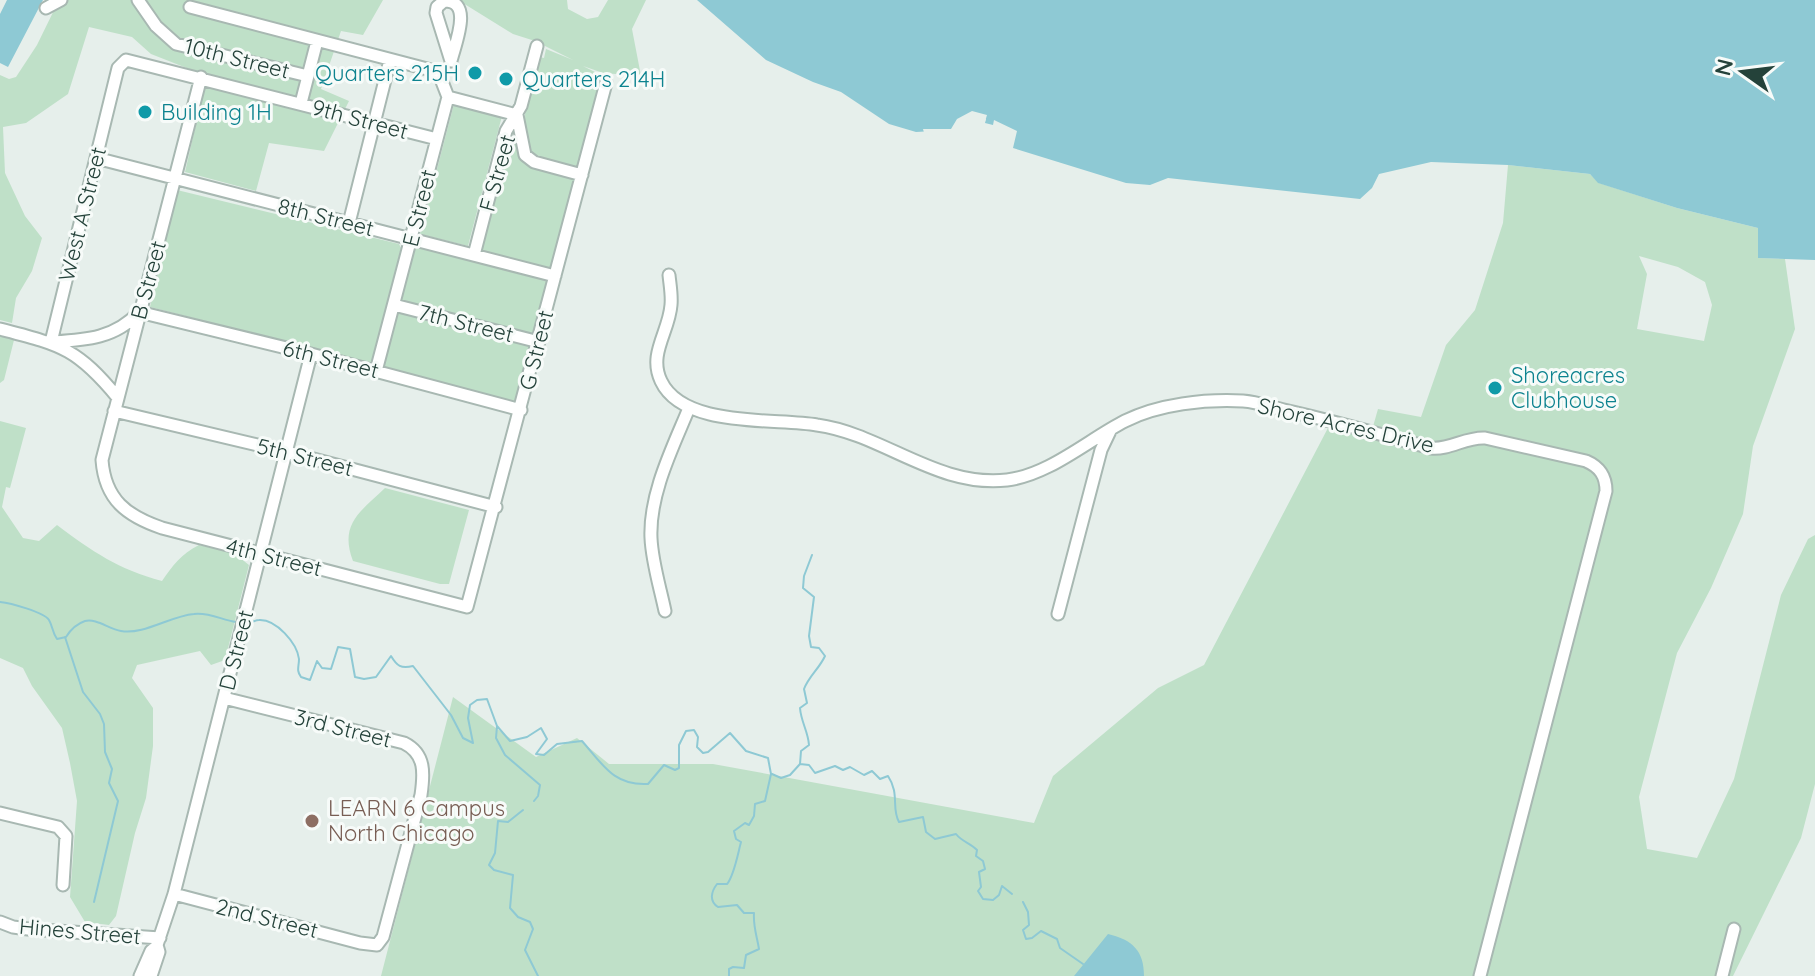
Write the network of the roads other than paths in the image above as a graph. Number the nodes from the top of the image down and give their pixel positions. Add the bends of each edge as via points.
1 (61, 0) edge
2 (138, 0) edge
3 (190, 7) dead end
4 (46, 8) dead end
5 (317, 41) junction
6 (537, 46) dead end
7 (390, 60) junction
8 (431, 70) junction
9 (308, 76) junction
10 (201, 77) junction
11 (606, 83) dead end
12 (114, 86) joint
13 (446, 91) junction
14 (301, 103) junction
15 (517, 115) junction
16 (373, 123) junction
17 (437, 139) junction
18 (96, 158) junction
19 (582, 175) junction
20 (175, 179) junction
21 (349, 223) junction
22 (411, 239) junction
23 (474, 255) junction
24 (669, 275) dead end
25 (555, 276) junction
26 (394, 305) junction
27 (139, 312) junction
28 (0, 329) edge
29 (51, 342) junction
30 (539, 342) junction
31 (311, 354) junction
32 (376, 371) junction
33 (118, 398) junction
34 (689, 408) junction
35 (521, 410) junction
36 (114, 411) junction
37 (1112, 429) junction
38 (287, 452) junction
39 (106, 484) joint
40 (496, 507) junction
41 (261, 554) junction
42 (457, 604) joint
43 (665, 611) dead end
44 (1058, 614) dead end
45 (224, 698) junction
46 (0, 813) edge
47 (63, 885) dead end
48 (174, 894) junction
49 (0, 922) edge
50 (1734, 929) dead end
51 (158, 942) junction
52 (360, 943) joint
53 (140, 976) edge
54 (151, 976) edge
55 (1480, 976) edge
56 (1722, 976) edge

1 - 4 street
2 - 9 street, 10th Street via 176,44
3 - 5 street
5 - 7 street
5 - 9 street
6 - 15 street, F Street
7 - 8 street
7 - 16 street
8 - 13 street
8 - 13 street, E Street via 451,61
9 - 14 street
10 - 12 street, 9th Street via 132,59 121,63
10 - 14 street, 9th Street
10 - 20 street, B Street
11 - 19 street, G Street
12 - 18 street, West A Street
13 - 15 street
13 - 17 street, E Street
14 - 16 street, 9th Street
15 - 19 street via 525,155
15 - 23 street, F Street via 506,131
16 - 17 street, 9th Street
16 - 21 street
17 - 22 street, E Street
18 - 20 street, 8th Street
18 - 29 street, West A Street
19 - 25 street, G Street
20 - 21 street, 8th Street
20 - 27 street, B Street
21 - 22 street, 8th Street
22 - 23 street, 8th Street
22 - 26 street, E Street
23 - 25 street, 8th Street
24 - 34 street via 671,304 657,367 669,393
25 - 30 street, G Street
26 - 30 street, 7th Street
26 - 32 street, E Street
27 - 29 street via 109,334
27 - 31 street, 6th Street
27 - 33 street, B Street
28 - 29 street
29 - 33 street via 80,357
30 - 35 street, G Street
31 - 32 street, 6th Street
31 - 38 street, D Street
32 - 35 street, 6th Street
33 - 36 street, B Street
34 - 37 street, Shore Acres Drive via 837,429 937,470 993,481 1032,473
34 - 43 street via 651,522
35 - 40 street, G Street
36 - 38 street, 5th Street
36 - 39 street, B Street via 102,460
37 - 44 street via 1101,450
37 - 55 street, Shore Acres Drive via 1154,409 1243,401 1431,448 1485,438 1599,468 1606,491
38 - 40 street, 5th Street
38 - 41 street, D Street
39 - 41 street, 4th Street via 120,507 139,520
40 - 42 street, G Street via 467,607
41 - 42 street, 4th Street
41 - 45 street, D Street
45 - 48 street, D Street
45 - 52 street, 3rd Street via 404,743 422,762 421,795 383,937 377,945
46 - 47 street via 58,827 66,836
48 - 51 street, D Street
48 - 52 street, 2nd Street
49 - 51 street, Hines Street
50 - 56 street
51 - 53 street, D Street
51 - 54 street, D Street

